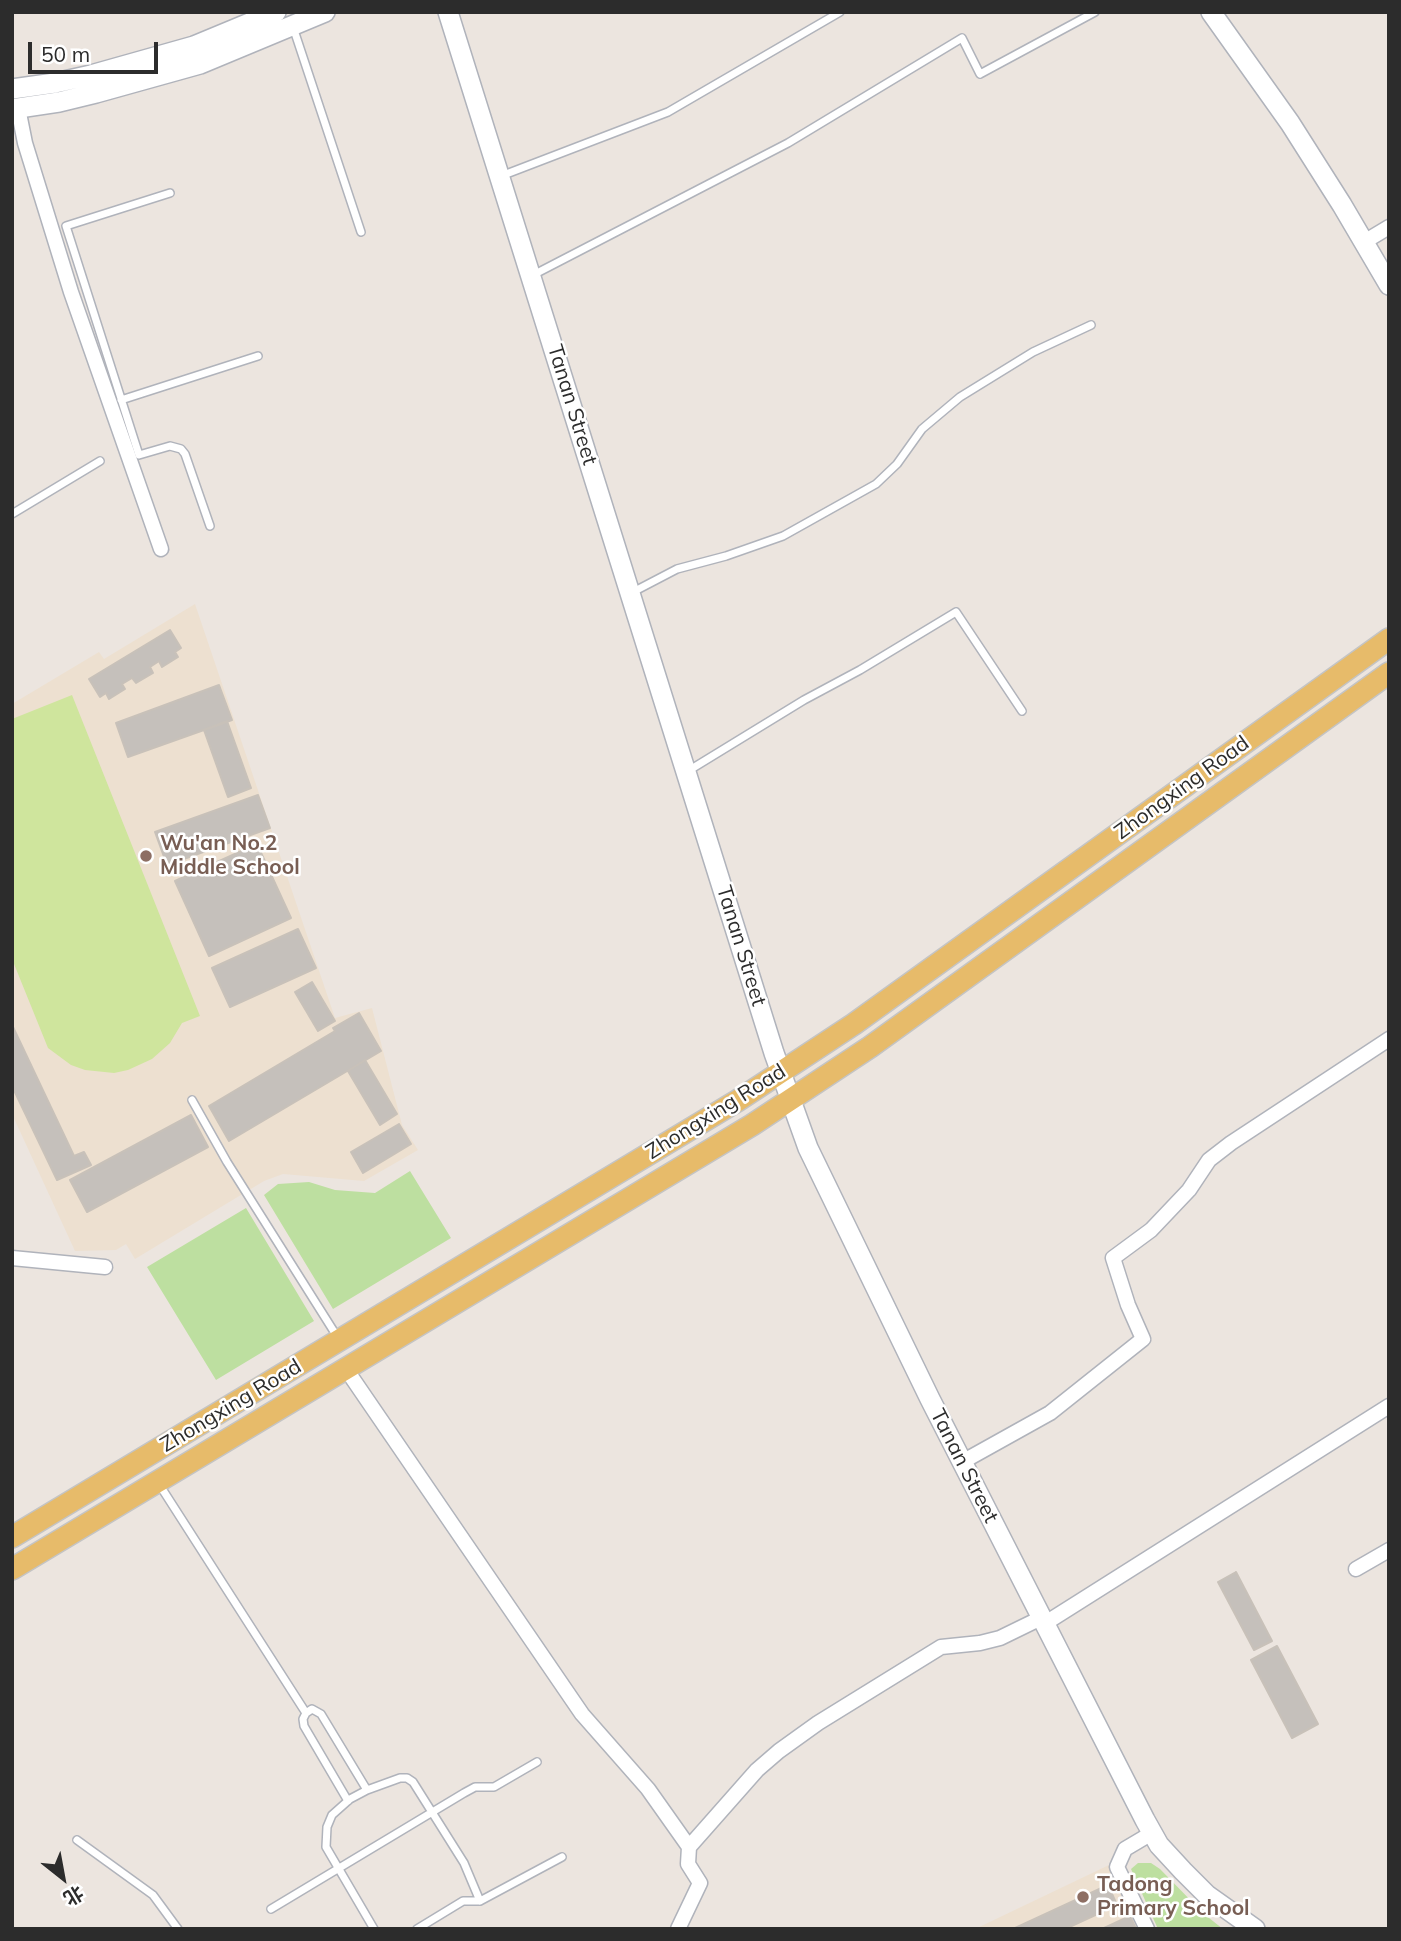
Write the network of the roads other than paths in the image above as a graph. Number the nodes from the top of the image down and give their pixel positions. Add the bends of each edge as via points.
1 (276, 12) edge
2 (325, 12) edge
3 (448, 12) edge
4 (840, 12) edge
5 (1094, 12) edge
6 (1211, 12) edge
7 (293, 26) junction
8 (14, 102) edge
9 (500, 176) junction
10 (170, 193) dead end
11 (1389, 227) edge
12 (361, 232) dead end
13 (1364, 242) junction
14 (531, 276) junction
15 (1389, 285) edge
16 (1091, 325) dead end
17 (258, 356) dead end
18 (121, 400) junction
19 (100, 461) dead end
20 (12, 514) edge
21 (211, 526) dead end
22 (161, 549) dead end
23 (631, 593) junction
24 (1389, 639) edge
25 (1389, 673) edge
26 (1022, 711) dead end
27 (687, 772) junction
28 (1389, 1039) edge
29 (781, 1073) junction
30 (790, 1099) junction
31 (192, 1100) dead end
32 (12, 1258) edge
33 (104, 1267) dead end
34 (340, 1340) junction
35 (346, 1369) junction
36 (1389, 1406) edge
37 (962, 1462) junction
38 (158, 1482) junction
39 (12, 1537) edge
40 (1389, 1550) edge
41 (12, 1569) edge
42 (1356, 1569) dead end
43 (1043, 1621) junction
44 (306, 1713) junction
45 (537, 1762) dead end
46 (367, 1790) junction
47 (348, 1801) junction
48 (432, 1812) junction
49 (1152, 1833) junction
50 (77, 1840) dead end
51 (690, 1847) junction
52 (562, 1857) dead end
53 (339, 1869) junction
54 (480, 1901) junction
55 (271, 1909) dead end
56 (178, 1929) edge
57 (374, 1929) edge
58 (417, 1929) edge
59 (678, 1929) edge
60 (1147, 1929) edge
61 (1255, 1929) edge

1 - 8 street via 194,46 55,83
2 - 7 street
3 - 9 street, Tanan Street
4 - 9 lane via 668,112
5 - 14 lane via 980,74 962,38 788,143
6 - 13 street via 1290,123
7 - 8 street via 200,64 84,96
7 - 12 lane
8 - 22 street via 71,292
9 - 14 street, Tanan Street
10 - 18 lane via 66,226
11 - 13 street
13 - 15 street
14 - 23 street, Tanan Street
16 - 23 lane via 1033,352 960,397 922,429 876,484 783,536 677,569
17 - 18 lane
18 - 21 lane via 139,455 170,446 185,454
19 - 20 lane
23 - 27 street, Tanan Street
24 - 29 main road, Zhongxing Road
25 - 30 main road, Zhongxing Road via 870,1047
26 - 27 lane via 956,612
27 - 29 street, Tanan Street
28 - 37 street via 1209,1160 1189,1190 1151,1230 1113,1258 1143,1339 1050,1413
29 - 30 street, Tanan Street
29 - 34 main road, Zhongxing Road
30 - 35 main road, Zhongxing Road
30 - 37 street, Tanan Street via 808,1148
31 - 34 lane
32 - 33 street
34 - 39 main road, Zhongxing Road
35 - 38 main road, Zhongxing Road
35 - 51 street via 582,1714 648,1789
36 - 43 street
37 - 43 street, Tanan Street
38 - 41 main road, Zhongxing Road
38 - 44 lane
40 - 42 street
43 - 49 street, Tanan Street
43 - 51 street via 1000,1638 941,1647 818,1723 757,1770
44 - 46 lane via 312,1709 321,1714
44 - 47 lane via 304,1727
45 - 48 lane via 495,1787 475,1787
46 - 47 lane
46 - 48 lane via 407,1778
47 - 53 lane via 332,1815 327,1827 326,1847
48 - 53 lane
48 - 54 lane via 464,1863
49 - 60 street via 1125,1849 1117,1867
49 - 61 street, Tanan Street via 1207,1895
50 - 56 lane via 153,1895
51 - 59 street via 688,1864 700,1883
52 - 54 lane
53 - 55 lane
53 - 57 lane
54 - 58 lane via 463,1901

